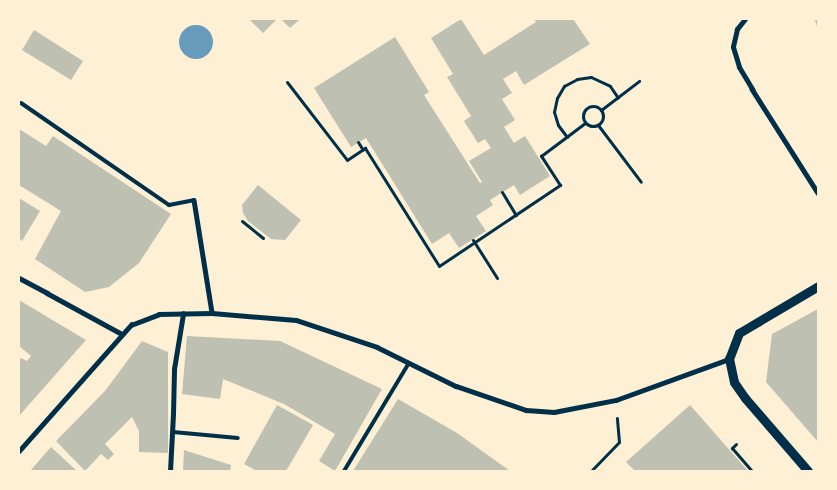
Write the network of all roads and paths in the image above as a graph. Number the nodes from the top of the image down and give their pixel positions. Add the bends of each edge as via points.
1 (745, 19) edge
2 (639, 81) dead end
3 (287, 82) dead end
4 (752, 89) joint
5 (618, 98) junction
6 (21, 103) dead end
7 (601, 110) junction
8 (585, 123) junction
9 (598, 125) junction
10 (567, 136) junction
11 (358, 142) dead end
12 (363, 150) junction
13 (642, 182) dead end
14 (502, 192) dead end
15 (818, 193) edge
16 (194, 200) joint
17 (516, 215) junction
18 (242, 221) dead end
19 (263, 238) dead end
20 (474, 242) junction
21 (19, 278) edge
22 (497, 278) dead end
23 (818, 286) edge
24 (47, 293) joint
25 (182, 314) junction
26 (212, 314) junction
27 (122, 334) junction
28 (729, 359) junction
29 (408, 363) junction
30 (616, 400) junction
31 (173, 414) joint
32 (173, 432) junction
33 (238, 438) dead end
34 (736, 444) dead end
35 (19, 451) edge
36 (170, 471) edge
37 (344, 471) edge
38 (591, 471) edge
39 (752, 471) edge
40 (808, 471) edge

1 - 4 street via 737,29 733,48 739,67
2 - 5 path
3 - 12 path via 347,160
4 - 15 street
5 - 7 path
5 - 10 path via 610,86 591,78 577,79 564,86 554,112 558,126
6 - 16 lane via 169,206
7 - 8 path via 588,107 582,116
7 - 9 path via 603,116
8 - 9 path via 592,127
8 - 10 path
9 - 13 path
10 - 17 path via 541,156 560,185
11 - 12 path
12 - 20 path via 365,148 439,266
14 - 17 path
16 - 26 street
17 - 20 path
18 - 19 path
20 - 22 path
21 - 24 street
23 - 28 street via 744,329 732,345
24 - 27 street
25 - 26 street
25 - 27 street via 152,316 130,325
25 - 31 street via 174,370
26 - 29 street via 296,320 377,347
27 - 35 street
28 - 30 street
28 - 40 street via 734,382 745,398
29 - 30 street via 495,402 526,410 554,412
29 - 37 lane
30 - 38 path via 619,442
31 - 32 street
32 - 33 lane
32 - 36 street
34 - 39 path via 732,448

